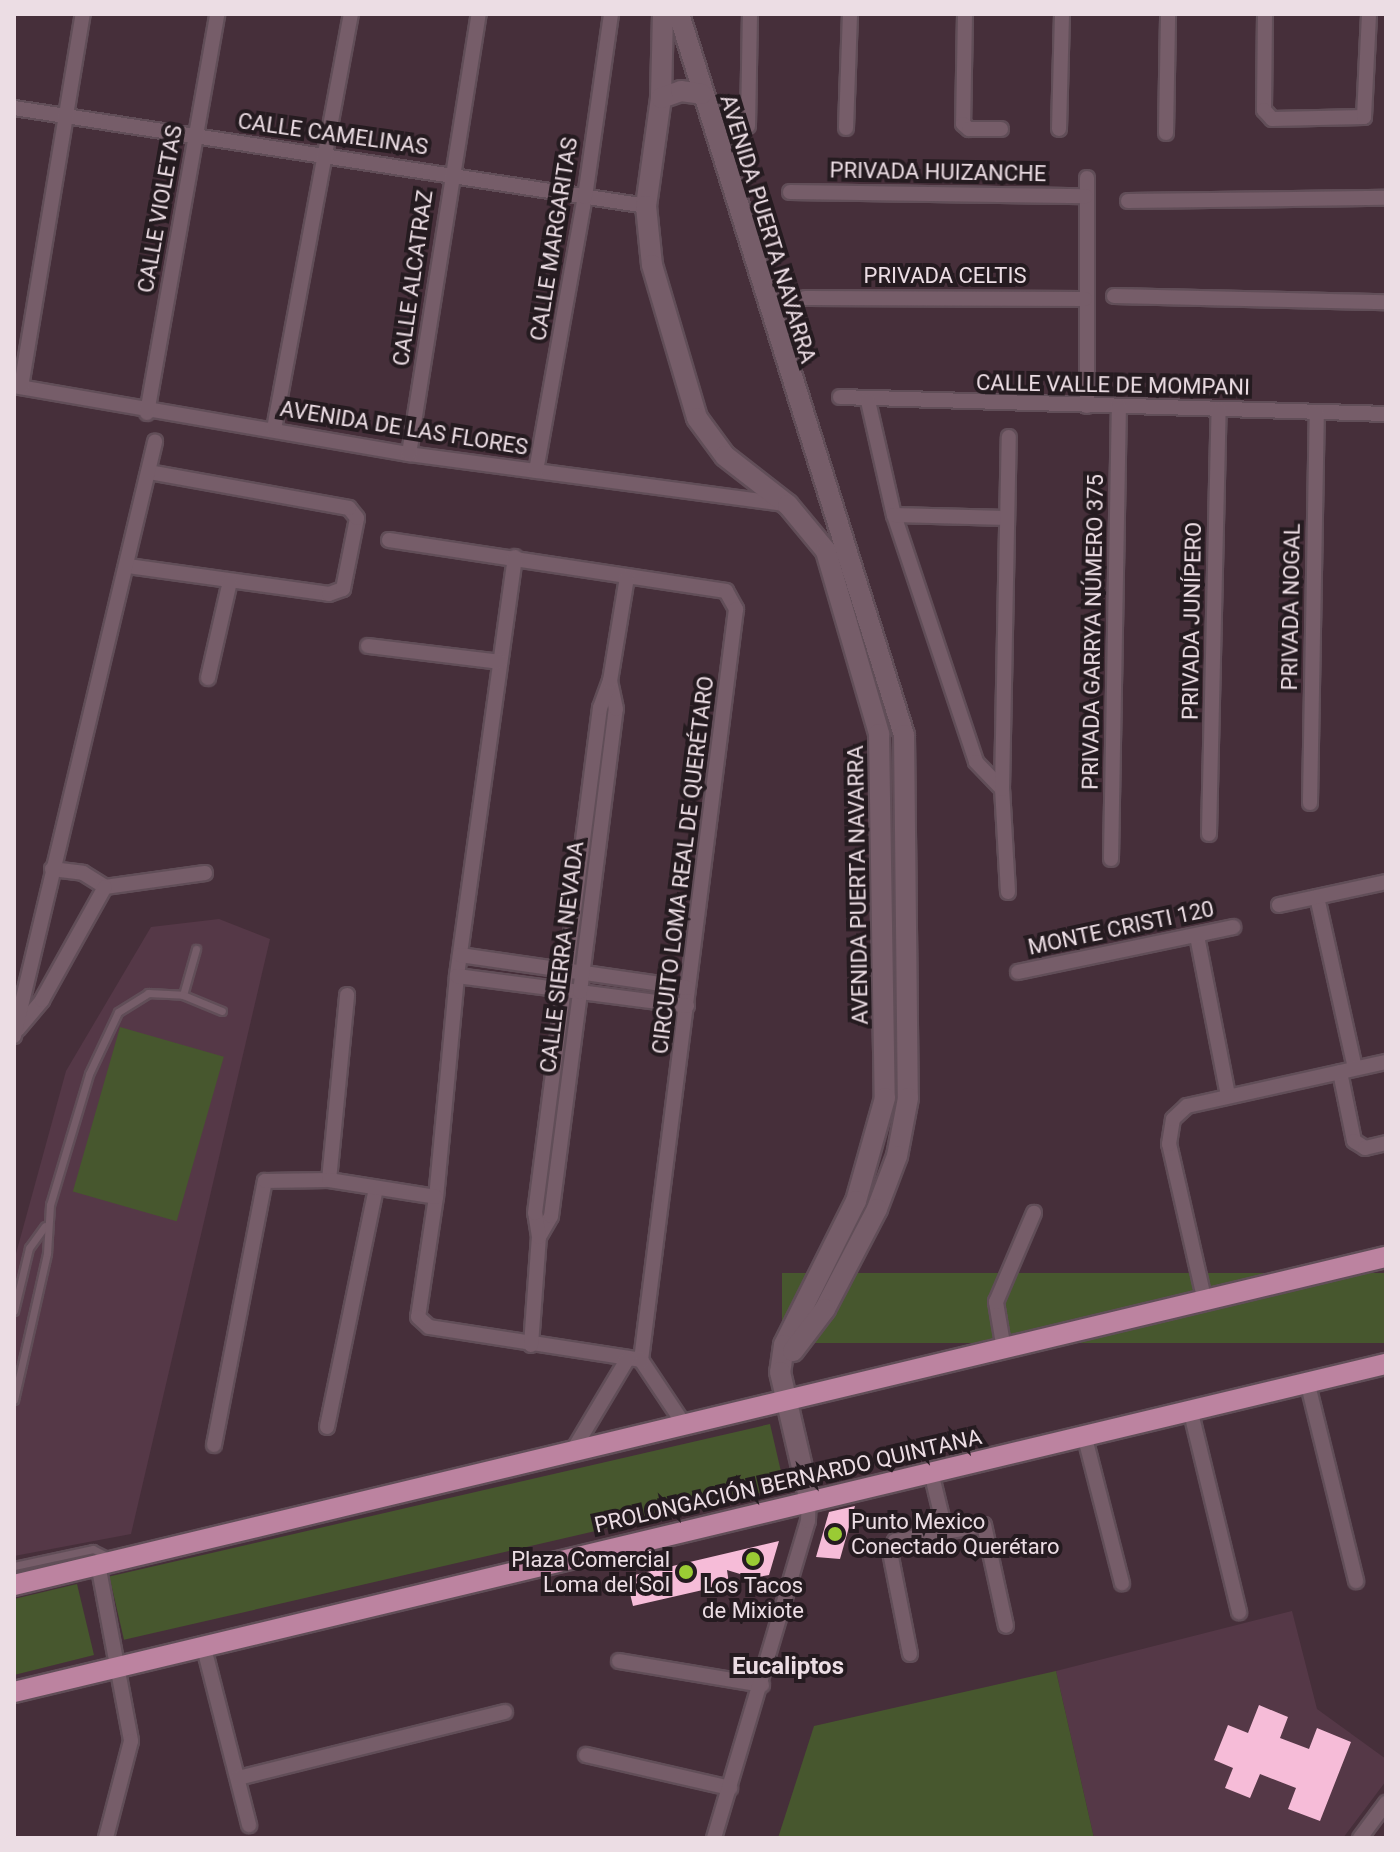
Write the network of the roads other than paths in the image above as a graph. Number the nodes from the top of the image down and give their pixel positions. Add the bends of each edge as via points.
1 (83, 14) edge
2 (217, 14) edge
3 (351, 14) edge
4 (479, 14) edge
5 (611, 14) edge
6 (663, 14) edge
7 (679, 14) edge
8 (750, 14) edge
9 (850, 14) edge
10 (965, 14) edge
11 (1062, 14) edge
12 (1168, 14) edge
13 (1265, 14) edge
14 (1369, 14) edge
15 (702, 94) junction
16 (661, 98) junction
17 (14, 108) edge
18 (68, 117) junction
19 (748, 126) dead end
20 (846, 128) dead end
21 (1001, 129) dead end
22 (1059, 129) dead end
23 (1166, 133) dead end
24 (195, 136) junction
25 (327, 156) junction
26 (451, 173) junction
27 (1087, 178) dead end
28 (790, 192) dead end
29 (1086, 196) junction
30 (585, 197) junction
31 (1386, 198) edge
32 (1128, 201) dead end
33 (646, 206) junction
34 (1114, 296) dead end
35 (805, 298) dead end
36 (1085, 299) junction
37 (1386, 302) edge
38 (18, 386) edge
39 (840, 397) dead end
40 (868, 401) junction
41 (1087, 406) junction
42 (1119, 406) junction
43 (1219, 409) junction
44 (1317, 412) junction
45 (147, 413) junction
46 (1386, 414) edge
47 (274, 429) junction
48 (1009, 437) dead end
49 (155, 442) dead end
50 (409, 454) junction
51 (536, 471) junction
52 (148, 472) junction
53 (826, 497) junction
54 (788, 505) junction
55 (894, 515) junction
56 (1007, 518) junction
57 (389, 540) dead end
58 (515, 557) junction
59 (128, 566) junction
60 (627, 577) junction
61 (230, 581) junction
62 (368, 646) dead end
63 (500, 662) junction
64 (208, 678) dead end
65 (610, 681) junction
66 (1002, 789) junction
67 (1310, 803) dead end
68 (1209, 834) dead end
69 (1111, 859) dead end
70 (52, 869) junction
71 (205, 873) dead end
72 (1386, 882) edge
73 (105, 887) junction
74 (1008, 892) dead end
75 (1317, 897) junction
76 (1279, 905) dead end
77 (1233, 927) dead end
78 (1197, 936) junction
79 (196, 949) dead end
80 (906, 952) junction
81 (883, 953) junction
82 (460, 955) junction
83 (565, 970) junction
84 (582, 972) junction
85 (1018, 972) dead end
86 (457, 976) junction
87 (688, 988) junction
88 (563, 990) junction
89 (580, 992) junction
90 (183, 995) junction
91 (347, 995) dead end
92 (687, 1006) junction
93 (222, 1011) dead end
94 (14, 1034) edge
95 (1386, 1062) edge
96 (1355, 1068) junction
97 (1340, 1072) junction
98 (1228, 1096) junction
99 (1386, 1143) edge
100 (329, 1180) junction
101 (376, 1189) junction
102 (436, 1197) junction
103 (1034, 1213) dead end
104 (45, 1226) junction
105 (539, 1237) junction
106 (29, 1248) junction
107 (47, 1253) junction
108 (1386, 1257) edge
109 (1205, 1302) junction
110 (14, 1311) edge
111 (531, 1345) junction
112 (1004, 1350) junction
113 (635, 1359) junction
114 (1386, 1364) edge
115 (780, 1372) junction
116 (1308, 1385) junction
117 (14, 1400) edge
118 (784, 1402) junction
119 (1191, 1413) junction
120 (685, 1426) junction
121 (327, 1427) dead end
122 (1085, 1438) junction
123 (214, 1445) dead end
124 (572, 1452) junction
125 (931, 1472) junction
126 (809, 1498) junction
127 (945, 1530) junction
128 (106, 1562) junction
129 (14, 1566) edge
130 (1356, 1581) dead end
131 (1122, 1583) dead end
132 (14, 1585) edge
133 (1239, 1612) dead end
134 (1006, 1626) dead end
135 (203, 1644) junction
136 (910, 1654) dead end
137 (619, 1661) dead end
138 (121, 1667) junction
139 (762, 1685) junction
140 (14, 1692) edge
141 (505, 1712) dead end
142 (586, 1755) dead end
143 (238, 1778) junction
144 (730, 1788) junction
145 (1386, 1803) edge
146 (249, 1825) dead end
147 (106, 1838) edge
148 (714, 1838) edge
149 (1360, 1838) edge

1 - 18 street
2 - 24 street, CALLE VIOLETAS
3 - 25 street
4 - 26 street, CALLE ALCATRAZ
5 - 30 street, CALLE MARGARITAS
6 - 16 street, AVENIDA PUERTA NAVARRA
7 - 15 street, AVENIDA PUERTA NAVARRA
8 - 19 street
9 - 20 street
10 - 21 street via 964,128
11 - 22 street
12 - 23 street
13 - 14 street via 1264,110 1272,119 1286,119 1364,117
15 - 16 street via 681,91
15 - 53 street, AVENIDA PUERTA NAVARRA
16 - 33 street, AVENIDA PUERTA NAVARRA
17 - 18 street, CALLE CAMELINAS
18 - 24 street, CALLE CAMELINAS
18 - 38 street
24 - 25 street, CALLE CAMELINAS
24 - 45 street, CALLE VIOLETAS
25 - 26 street, CALLE CAMELINAS
25 - 47 street
26 - 30 street, CALLE CAMELINAS
26 - 50 street, CALLE ALCATRAZ
27 - 29 street
28 - 29 street, PRIVADA HUIZANCHE
29 - 36 street
30 - 33 street, CALLE CAMELINAS
30 - 51 street, CALLE MARGARITAS
31 - 32 street
33 - 54 street, AVENIDA PUERTA NAVARRA via 652,265 697,418 725,456
34 - 37 street
35 - 36 street, PRIVADA CELTIS
36 - 41 street
38 - 45 street, AVENIDA DE LAS FLORES
39 - 40 street, CALLE VALLE DE MOMPANI
40 - 41 street, CALLE VALLE DE MOMPANI
40 - 55 street
41 - 42 street, CALLE VALLE DE MOMPANI
42 - 43 street, CALLE VALLE DE MOMPANI
42 - 69 street, PRIVADA GARRYA NÚMERO 375
43 - 44 street, CALLE VALLE DE MOMPANI
43 - 68 street, PRIVADA JUNÍPERO
44 - 46 street, CALLE VALLE DE MOMPANI
44 - 67 street, PRIVADA NOGAL
45 - 47 street, AVENIDA DE LAS FLORES
47 - 50 street, AVENIDA DE LAS FLORES
48 - 56 street
49 - 52 street
50 - 51 street, AVENIDA DE LAS FLORES
51 - 54 street, AVENIDA DE LAS FLORES
52 - 59 street
52 - 61 street via 356,512 338,595
53 - 54 street
53 - 80 street, AVENIDA PUERTA NAVARRA via 904,735
54 - 81 street, AVENIDA PUERTA NAVARRA via 826,551 879,734
55 - 56 street
55 - 66 street via 976,762
56 - 66 street
57 - 58 street, CIRCUITO LOMA REAL DE QUERÉTARO
58 - 60 street, CIRCUITO LOMA REAL DE QUERÉTARO
58 - 63 street
59 - 61 street
59 - 70 street
60 - 65 street, CALLE SIERRA NEVADA
60 - 87 street, CIRCUITO LOMA REAL DE QUERÉTARO via 726,591 736,609
61 - 64 street
62 - 63 street
63 - 82 street
65 - 83 street, CALLE SIERRA NEVADA via 600,708
65 - 84 street, CALLE SIERRA NEVADA via 616,709
66 - 74 street
70 - 73 street via 83,873
70 - 94 street
71 - 73 street
72 - 75 street
73 - 94 street via 42,1000
75 - 76 street
75 - 96 street
77 - 78 street, MONTE CRISTI 120
78 - 85 street, MONTE CRISTI 120
78 - 98 street
79 - 90 lane
80 - 81 street
80 - 115 street, AVENIDA PUERTA NAVARRA via 908,1098 897,1156 877,1209 825,1309
81 - 115 street, AVENIDA PUERTA NAVARRA via 885,1098 873,1149 856,1201 784,1345
82 - 83 street
82 - 86 street
83 - 84 street
83 - 88 street, CALLE SIERRA NEVADA
84 - 87 street
84 - 89 street, CALLE SIERRA NEVADA
86 - 88 street
86 - 102 street
87 - 92 street, CIRCUITO LOMA REAL DE QUERÉTARO
88 - 89 street
88 - 105 street, CALLE SIERRA NEVADA via 535,1213
89 - 92 street
89 - 105 street, CALLE SIERRA NEVADA via 551,1216
90 - 93 lane
90 - 104 lane via 148,993 118,1012 89,1074
91 - 100 street
92 - 113 street, CIRCUITO LOMA REAL DE QUERÉTARO
95 - 96 street
96 - 97 street
97 - 98 street
97 - 99 street via 1354,1141 1365,1148
98 - 109 street via 1187,1106 1173,1119 1169,1144
100 - 101 street
100 - 123 street via 265,1181
101 - 102 street
101 - 121 street
102 - 111 street via 421,1323
103 - 112 street via 996,1302
104 - 106 lane
104 - 107 lane
105 - 111 street, CALLE SIERRA NEVADA
106 - 107 lane
106 - 110 lane
107 - 117 lane
108 - 109 main road
109 - 112 main road
111 - 113 street
112 - 118 main road
113 - 120 street
113 - 124 street, CIRCUITO LOMA REAL DE QUERÉTARO
114 - 116 main road, PROLONGACIÓN BERNARDO QUINTANA
115 - 118 street, AVENIDA PUERTA NAVARRA
116 - 119 main road, PROLONGACIÓN BERNARDO QUINTANA
116 - 130 street
118 - 120 main road
118 - 126 street, AVENIDA PUERTA NAVARRA
119 - 122 main road, PROLONGACIÓN BERNARDO QUINTANA
119 - 133 street
120 - 124 main road
122 - 125 main road, PROLONGACIÓN BERNARDO QUINTANA
122 - 131 street
124 - 128 main road
125 - 126 main road, PROLONGACIÓN BERNARDO QUINTANA
125 - 127 street
126 - 135 main road, PROLONGACIÓN BERNARDO QUINTANA
126 - 139 street via 808,1521
127 - 134 street via 979,1522 988,1530
127 - 136 street via 890,1545
128 - 129 lane via 93,1549
128 - 132 main road
128 - 138 street
135 - 138 main road, PROLONGACIÓN BERNARDO QUINTANA
135 - 143 street
137 - 139 street
138 - 140 main road, PROLONGACIÓN BERNARDO QUINTANA
138 - 147 street via 131,1741
139 - 144 street
141 - 143 street
142 - 144 street
143 - 146 street
144 - 148 street
145 - 149 street

